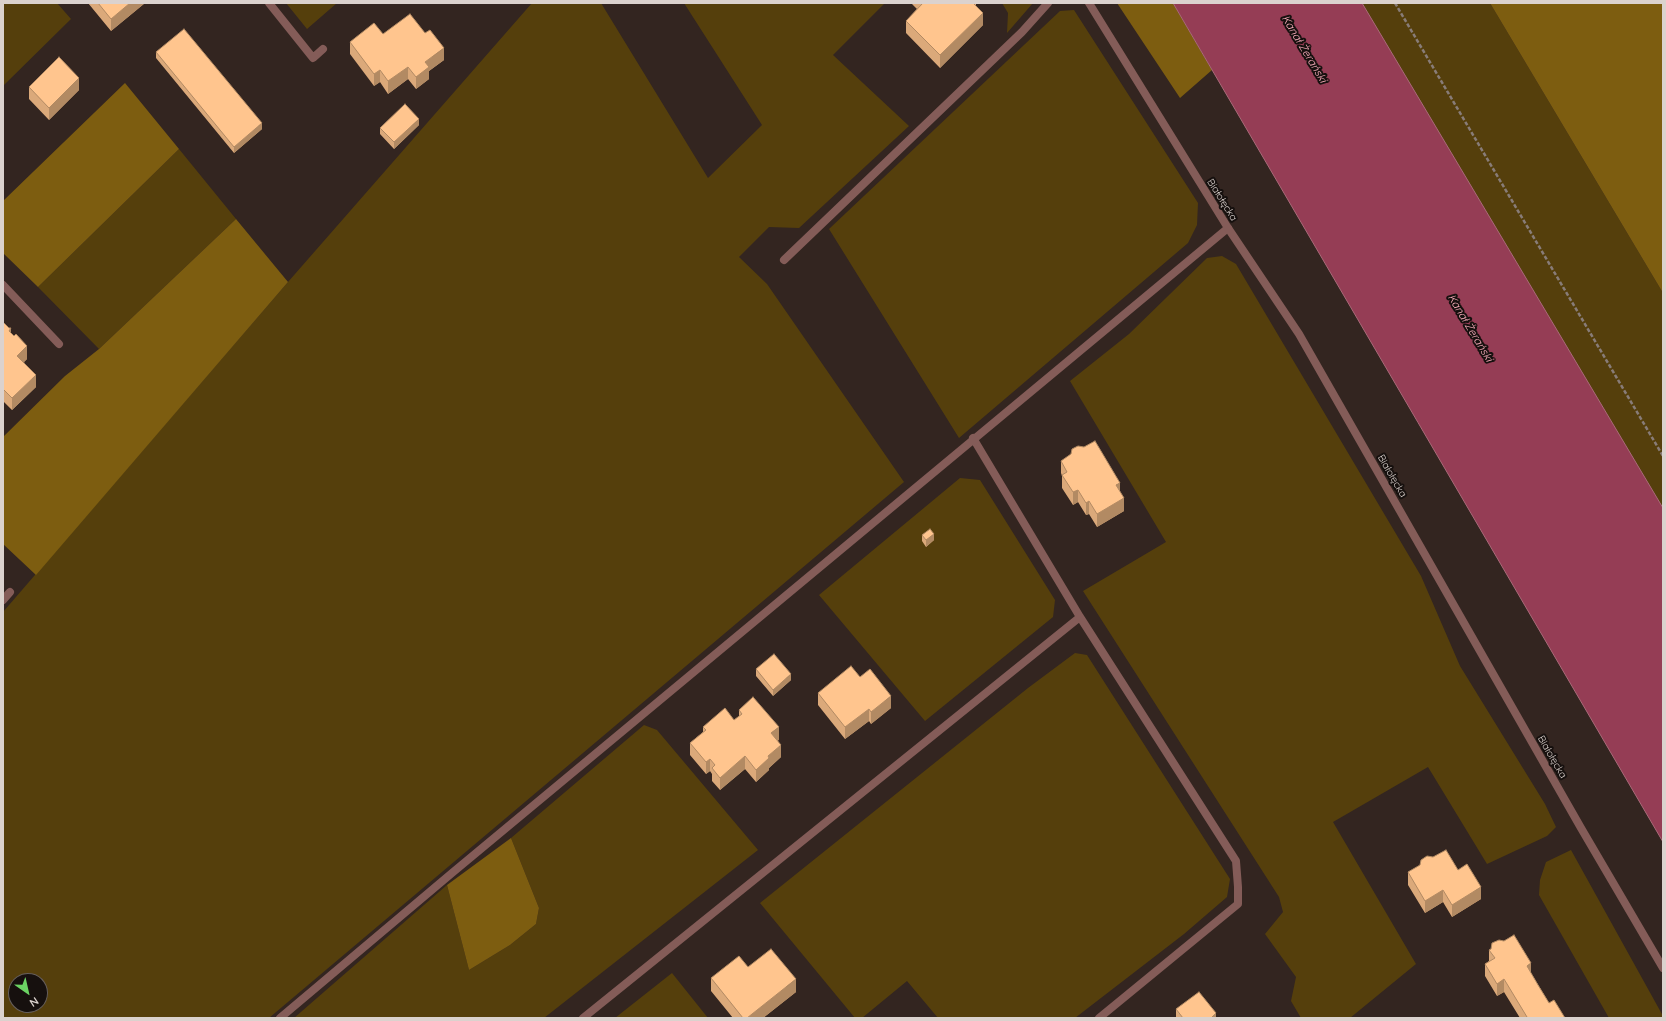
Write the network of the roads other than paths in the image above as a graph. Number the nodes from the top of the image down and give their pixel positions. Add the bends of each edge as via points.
1 (269, 3) edge
2 (1048, 3) edge
3 (1089, 3) edge
4 (323, 49) dead end
5 (1228, 228) junction
6 (784, 260) dead end
7 (3, 285) edge
8 (59, 344) dead end
9 (973, 438) junction
10 (10, 592) dead end
11 (3, 600) edge
12 (1080, 617) junction
13 (1663, 968) edge
14 (280, 1018) edge
15 (583, 1018) edge
16 (1099, 1018) edge

1 - 4 street via 313,58
2 - 6 street via 1022,32
3 - 5 street, Białołęcka
5 - 9 street
5 - 13 street, Białołęcka via 1299,334
7 - 8 street
9 - 12 street
9 - 14 street
10 - 11 street
12 - 15 street
12 - 16 street via 1236,861 1238,887 1238,904

